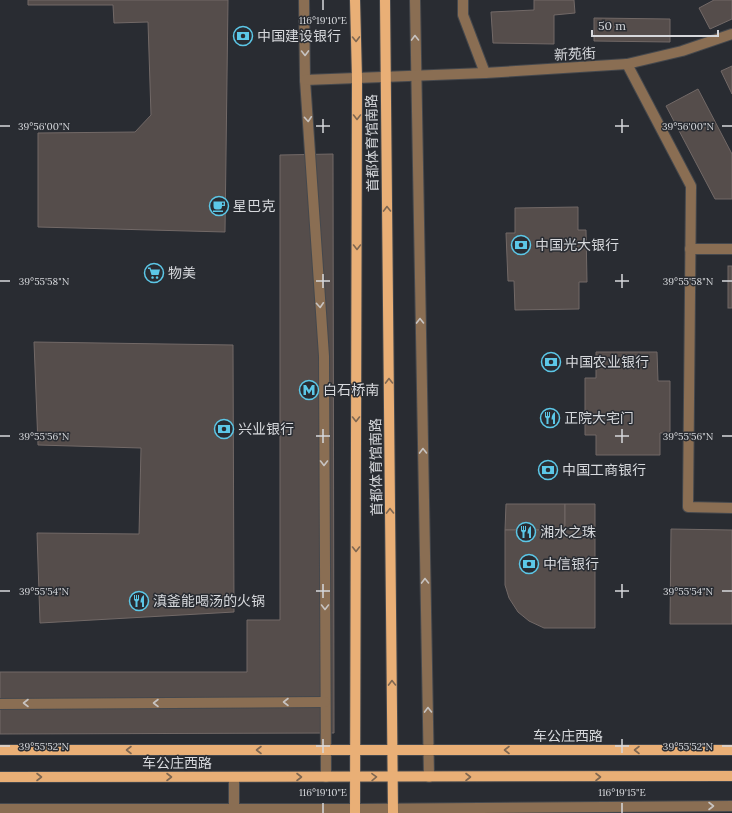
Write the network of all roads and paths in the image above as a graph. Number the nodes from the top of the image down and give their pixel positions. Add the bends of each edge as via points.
1 (304, 0) edge
2 (355, 0) edge
3 (385, 0) edge
4 (415, 0) edge
5 (463, 0) edge
6 (732, 34) edge
7 (627, 64) junction
8 (485, 73) junction
9 (415, 76) junction
10 (386, 77) junction
11 (357, 78) junction
12 (305, 80) junction
13 (690, 249) junction
14 (732, 249) edge
15 (732, 508) edge
16 (325, 702) junction
17 (0, 704) edge
18 (0, 750) edge
19 (326, 750) junction
20 (355, 750) junction
21 (392, 750) junction
22 (428, 750) junction
23 (732, 750) edge
24 (393, 776) junction
25 (429, 776) junction
26 (732, 776) edge
27 (0, 777) edge
28 (234, 777) junction
29 (326, 777) junction
30 (355, 777) junction
31 (732, 806) edge
32 (0, 809) edge
33 (234, 811) edge
34 (355, 811) edge
35 (393, 811) edge

1 -> 12 street
2 -> 11 main road, 首都体育馆南路
3 - 10 main road, 首都体育馆南路
9 -> 4 street
5 - 8 street via 464,14
6 - 7 street, 新苑街 via 682,51
7 - 8 street, 新苑街
7 - 13 street via 690,186
8 - 9 street, 新苑街
9 - 10 street, 新苑街
22 -> 9 street
10 - 11 street, 新苑街
21 -> 10 main road, 首都体育馆南路
11 - 12 street, 新苑街
11 -> 20 main road, 首都体育馆南路
12 -> 16 street via 324,356
13 - 14 street
13 - 15 street via 688,507
16 -> 17 street
16 - 19 street
19 -> 18 main road, 车公庄西路
19 - 20 main road, 车公庄西路
19 - 29 street
20 - 21 main road, 车公庄西路
20 - 30 main road, 首都体育馆南路
21 - 22 main road, 车公庄西路
21 - 24 main road, 首都体育馆南路
23 -> 22 main road, 车公庄西路
22 - 25 street
24 - 25 main road, 车公庄西路
30 -> 24 main road, 车公庄西路
24 - 35 main road, 首都体育馆南路
25 -> 26 main road
27 -> 28 main road, 车公庄西路
28 -> 29 main road, 车公庄西路
28 - 33 street
29 - 30 main road, 车公庄西路
30 - 34 main road, 首都体育馆南路
35 -> 31 street
32 - 33 street
33 - 34 street
34 - 35 street

